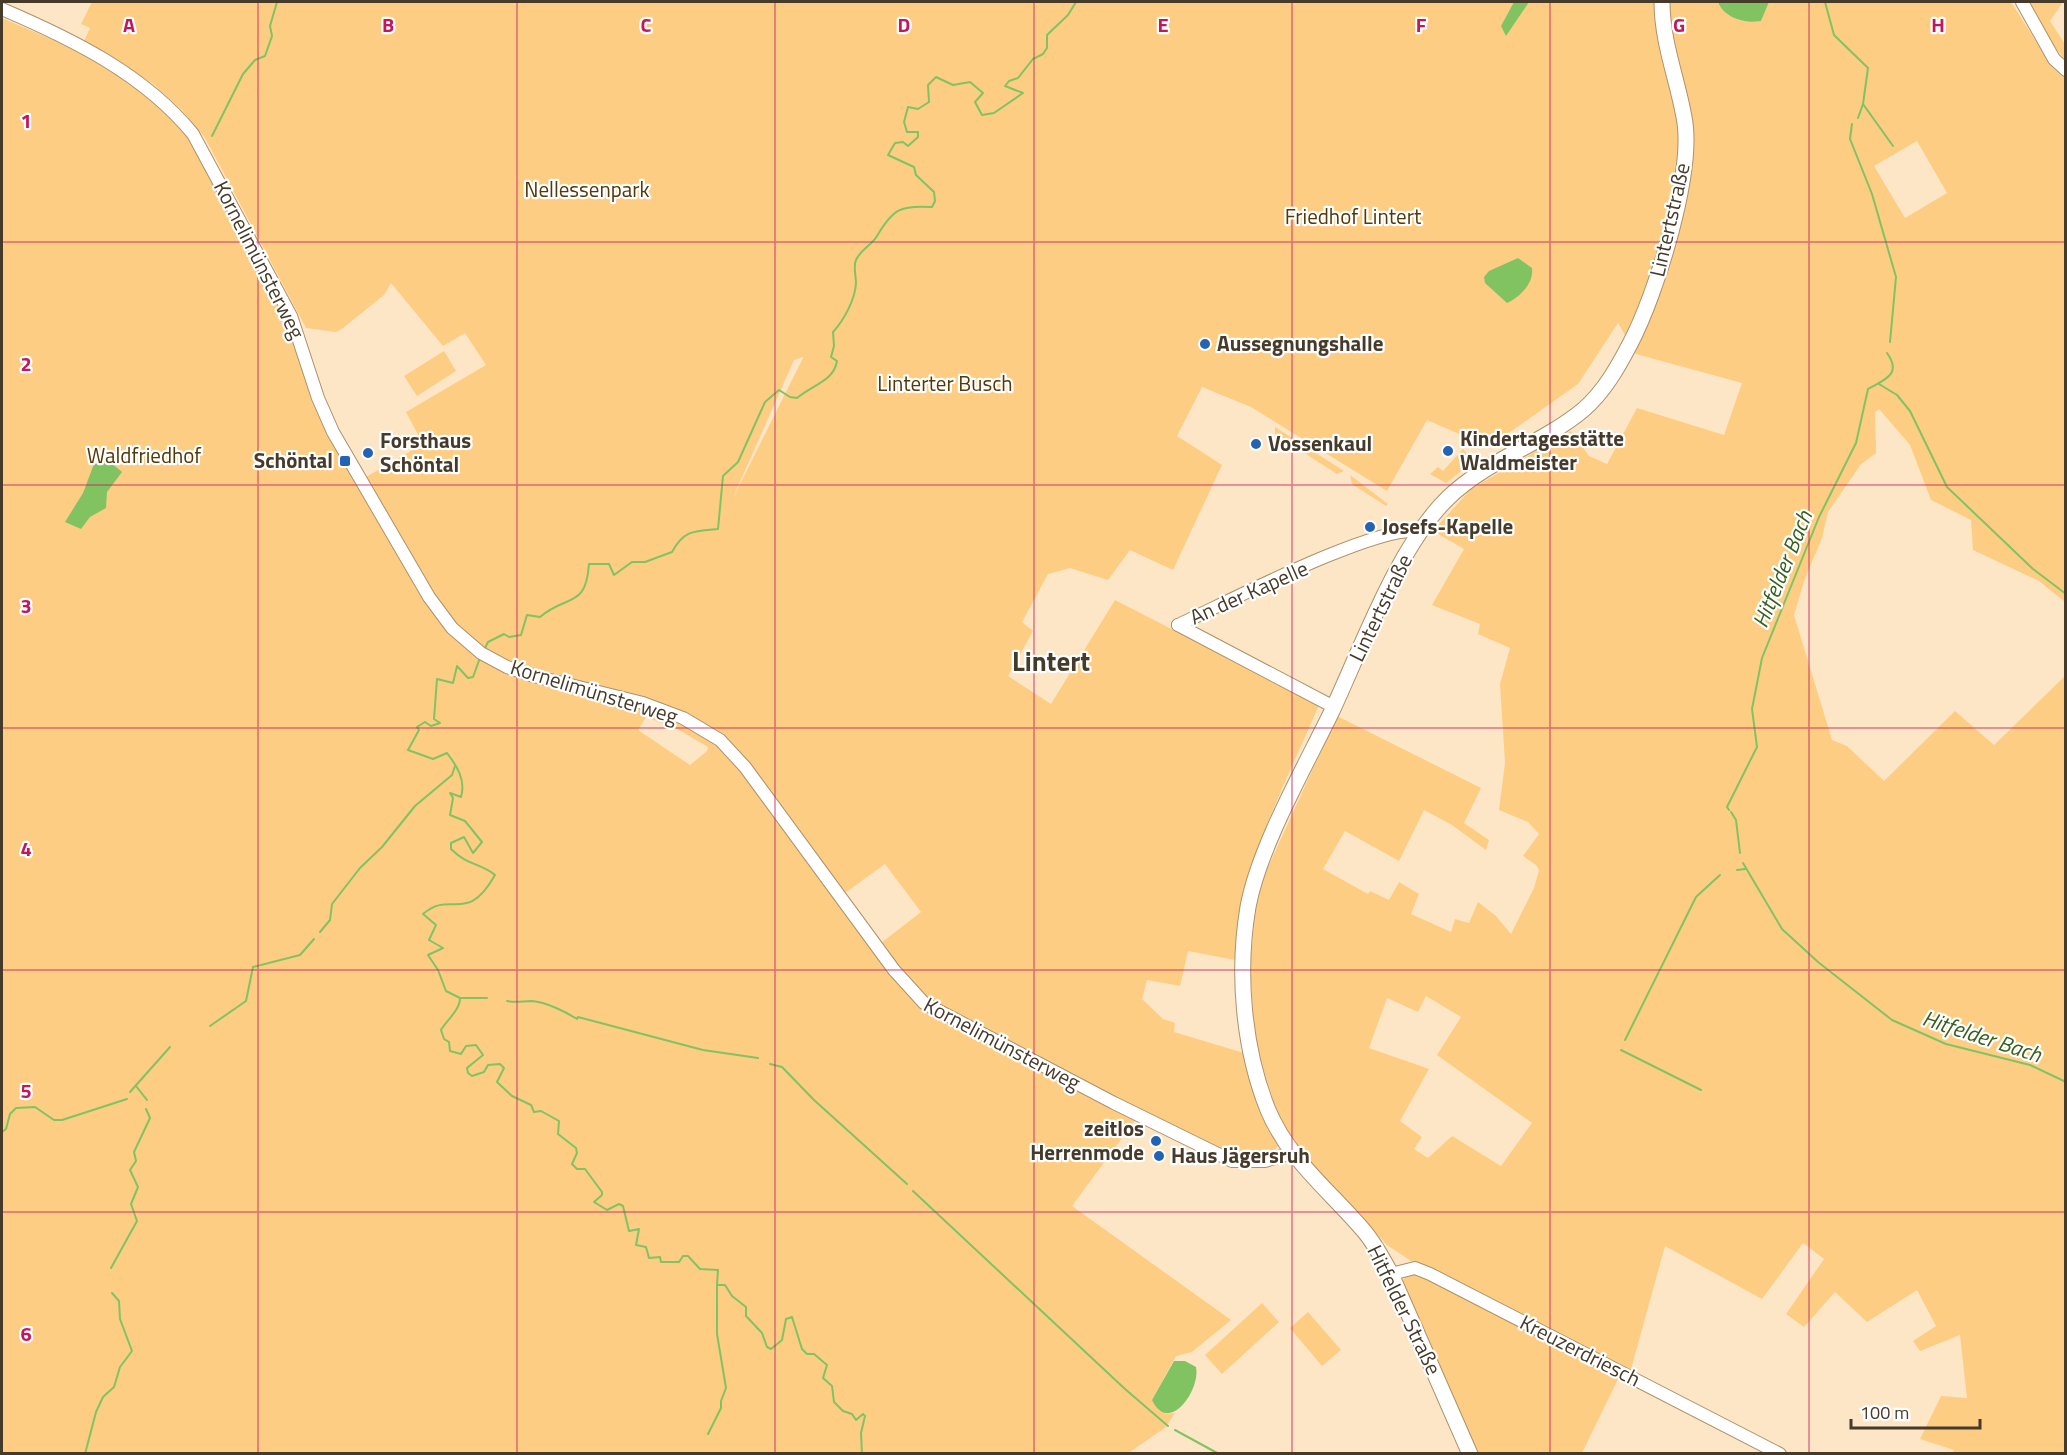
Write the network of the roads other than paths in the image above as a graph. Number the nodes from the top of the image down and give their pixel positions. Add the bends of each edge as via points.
1 (1662, 2) edge
2 (2022, 2) edge
3 (2, 9) edge
4 (2066, 70) edge
5 (1419, 531) junction
6 (1334, 707) junction
7 (1292, 1153) junction
8 (1391, 1274) junction
9 (1765, 1450) edge
10 (1470, 1454) edge
11 (1780, 1454) edge

1 - 5 main road, Lintertstraße via 1666,44 1685,119 1685,163 1662,262 1630,343 1609,380 1582,411 1480,472 1448,498
2 - 4 street via 2054,59
3 - 7 street, Kornelimünsterweg via 71,41 145,86 173,109 193,134 291,316 333,432 429,597 469,644 530,675 664,710 720,740 745,767 894,970 924,1003 1233,1161 1265,1161
5 - 6 main road, Lintertstraße
5 - 6 street, An der Kapelle via 1407,529 1360,544 1178,625
6 - 7 main road, Lintertstraße via 1270,842 1249,902 1245,930 1245,1006 1253,1060 1268,1110
7 - 8 main road, Hitfelder Straße via 1364,1230
8 - 9 street, Kreuzerdriesch via 1415,1268 1430,1274
8 - 10 main road, Hitfelder Straße
9 - 11 street, Kreuzerdriesch

